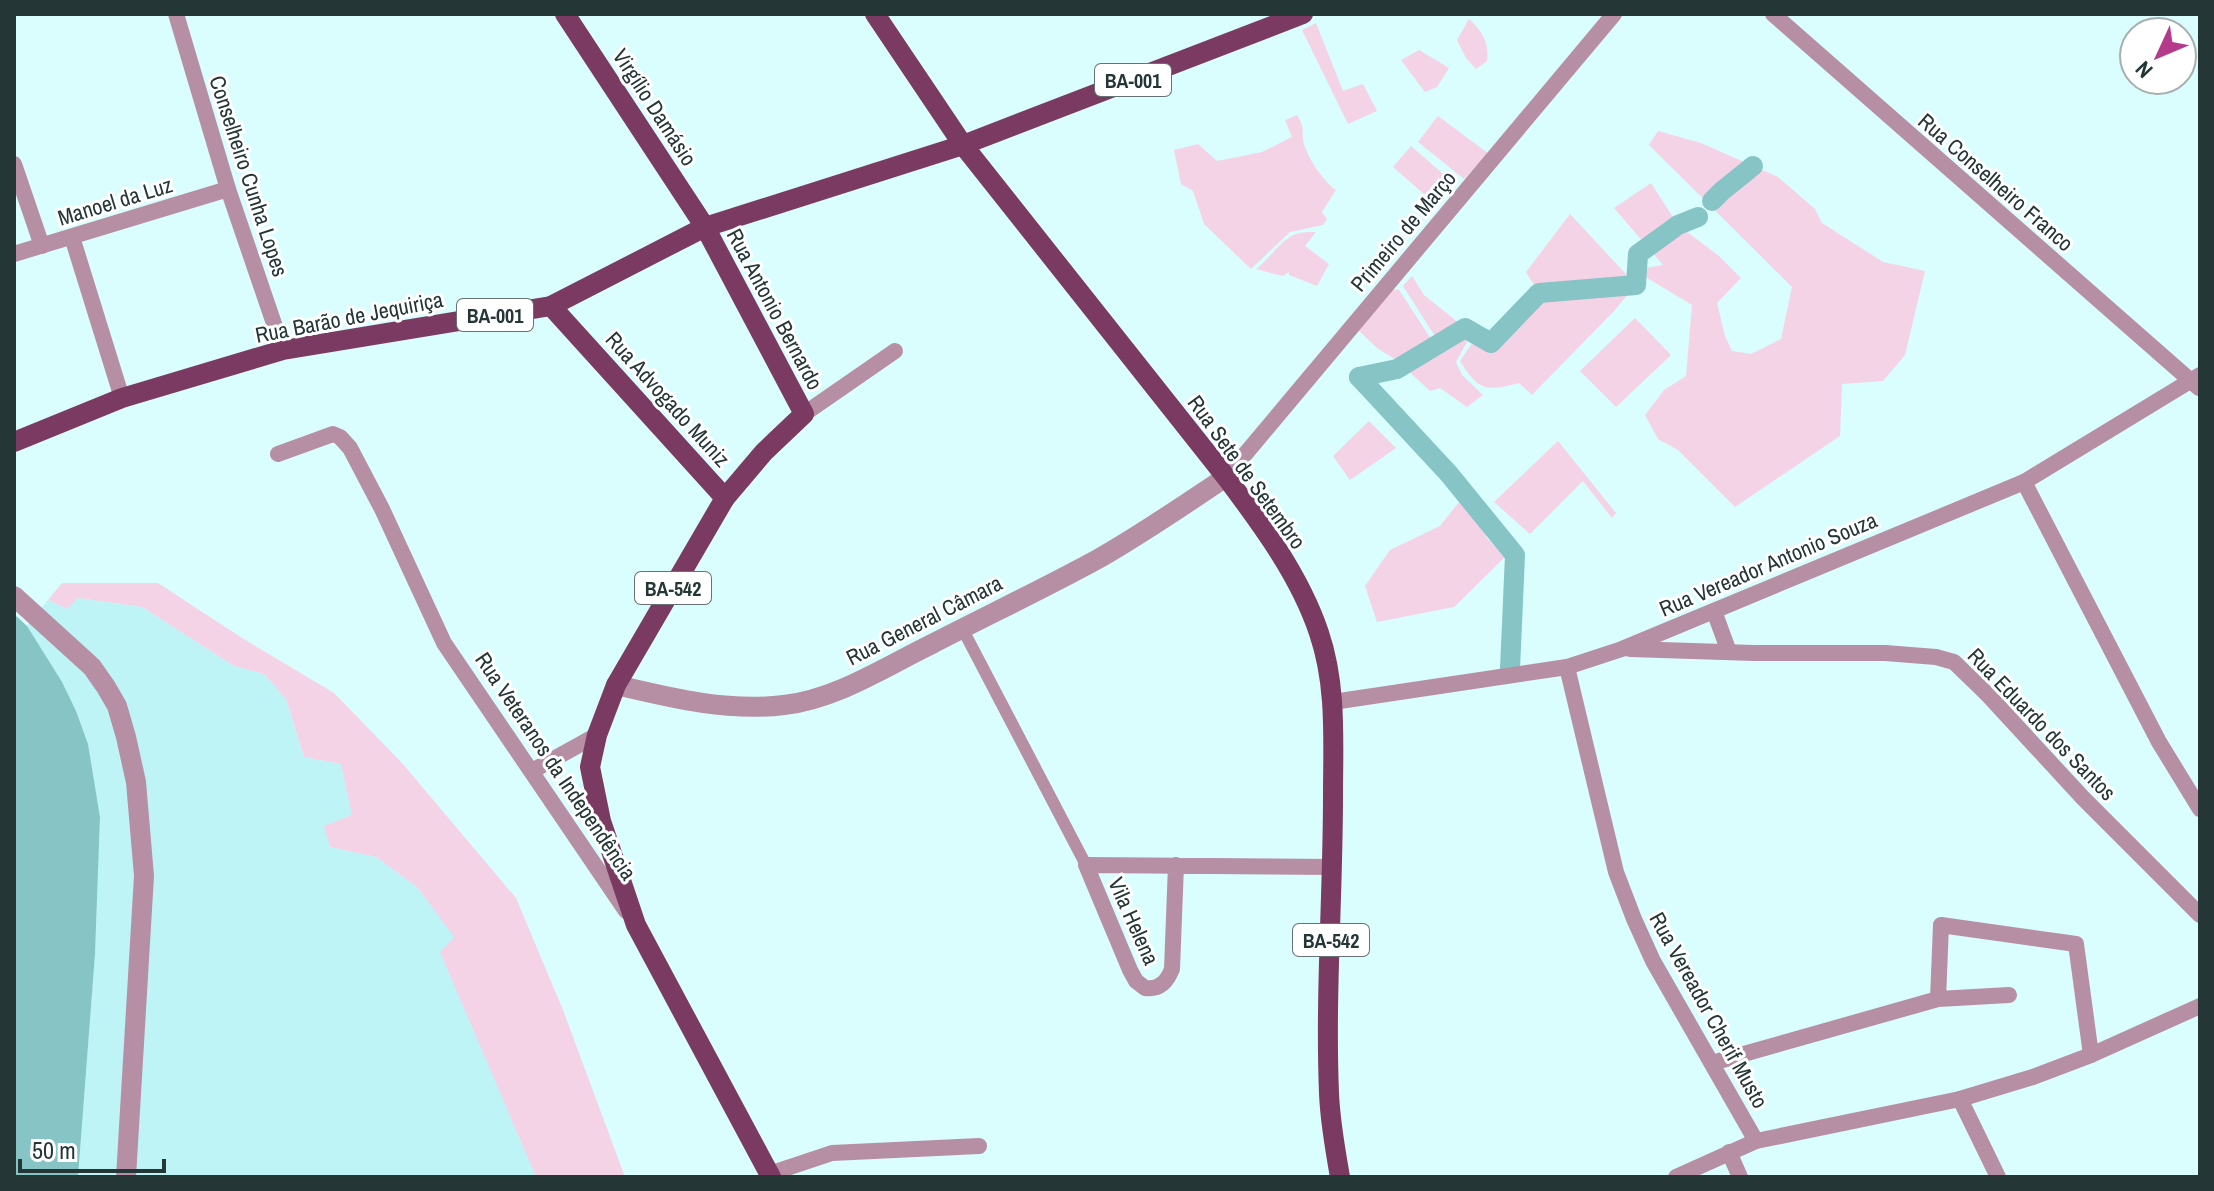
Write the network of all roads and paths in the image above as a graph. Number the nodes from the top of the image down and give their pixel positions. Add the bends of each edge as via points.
1 (176, 14) edge
2 (565, 14) edge
3 (875, 14) edge
4 (1303, 14) edge
5 (1614, 14) edge
6 (1773, 14) edge
7 (963, 145) junction
8 (14, 164) edge
9 (228, 189) junction
10 (705, 227) junction
11 (72, 237) junction
12 (42, 246) junction
13 (14, 254) edge
14 (551, 306) junction
15 (283, 350) junction
16 (895, 351) dead end
17 (2197, 382) edge
18 (122, 398) junction
19 (804, 414) junction
20 (14, 442) edge
21 (278, 454) dead end
22 (1226, 477) junction
23 (2024, 482) junction
24 (725, 498) junction
25 (14, 596) edge
26 (1714, 611) junction
27 (962, 628) junction
28 (1622, 649) junction
29 (1729, 652) junction
30 (1567, 667) junction
31 (616, 685) junction
32 (1333, 702) junction
33 (597, 735) junction
34 (532, 771) junction
35 (2200, 809) edge
36 (1086, 865) junction
37 (1176, 865) junction
38 (1333, 867) junction
39 (2200, 915) edge
40 (636, 925) junction
41 (2009, 995) dead end
42 (1938, 999) junction
43 (2200, 1006) edge
44 (2091, 1055) junction
45 (1712, 1063) junction
46 (1960, 1099) junction
47 (1756, 1141) junction
48 (979, 1146) dead end
49 (1729, 1152) junction
50 (770, 1176) edge
51 (126, 1177) edge
52 (1340, 1177) edge
53 (1676, 1177) edge
54 (1740, 1177) edge
55 (1998, 1177) edge

1 - 9 street, Conselheiro Cunha Lopes
2 - 10 main road, Virgílio Damásio
3 - 7 main road, Rua Sete de Setembro
4 - 7 main road, BA-001
5 - 22 street, Primeiro de Março
6 - 17 street, Rua Conselheiro Franco
7 - 10 main road, Rua Barão de Jequiriça / BA-001
7 - 22 main road, Rua Sete de Setembro / BA-542
8 - 12 street
9 - 11 street, Manoel da Luz
9 - 15 street, Conselheiro Cunha Lopes
10 - 14 main road, Rua Barão de Jequiriça / BA-001
10 - 19 main road, Rua Antonio Bernardo
11 - 12 street, Manoel da Luz
11 - 18 street
12 - 13 street, Manoel da Luz
14 - 15 main road, Rua Barão de Jequiriça / BA-001
14 - 24 main road, Rua Advogado Muniz
15 - 18 main road, Rua Barão de Jequiriça / BA-001
16 - 19 street
17 - 23 street, Rua Vereador Antonio Souza
18 - 20 main road, Rua Barão de Jequiriça / BA-001
19 - 24 main road
21 - 34 street, Rua Veteranos da Independência via 333,434 350,448 444,643
22 - 27 street, Rua General Câmara via 1108,553
22 - 32 main road, Rua Sete de Setembro / BA-542 via 1277,549 1310,610
23 - 26 street, Rua Vereador Antonio Souza
23 - 35 street via 2159,742
24 - 31 main road, Rua Advogado Muniz / BA-542
25 - 51 street via 92,667 106,687 117,706 136,782 144,876
26 - 28 street, Rua Vereador Antonio Souza
26 - 29 street
27 - 31 street, Rua General Câmara via 836,691 786,705 720,705
27 - 36 street
28 - 29 street, Rua Eduardo dos Santos
28 - 30 street, Rua Vereador Antonio Souza
29 - 39 street, Rua Eduardo dos Santos via 1885,653 1954,662
30 - 32 street, Rua Vereador Antonio Souza
30 - 45 street, Rua Vereador Cherif Musto via 1616,872 1653,961
31 - 33 main road, Rua Advogado Muniz / BA-542
32 - 38 main road, Rua Sete de Setembro / BA-542
33 - 34 street
33 - 40 main road, Rua Advogado Muniz / BA-542 via 590,767 593,787
34 - 40 street, Rua Veteranos da Independência
36 - 37 street, Vila Helena
36 - 37 street, Vila Helena via 1130,970 1140,986 1149,989 1162,985 1172,969
37 - 38 street, Vila Helena
38 - 52 main road, Rua Sete de Setembro / BA-542 via 1329,1095
40 - 50 main road, Rua Veteranos da Independência / BA-542
41 - 42 street
42 - 44 street via 1941,925 2076,944
42 - 45 street
43 - 44 street
44 - 46 street
45 - 47 street, Rua Vereador Cherif Musto
46 - 47 street
46 - 55 street
47 - 49 street
48 - 50 street via 832,1153
49 - 53 street
49 - 54 street

